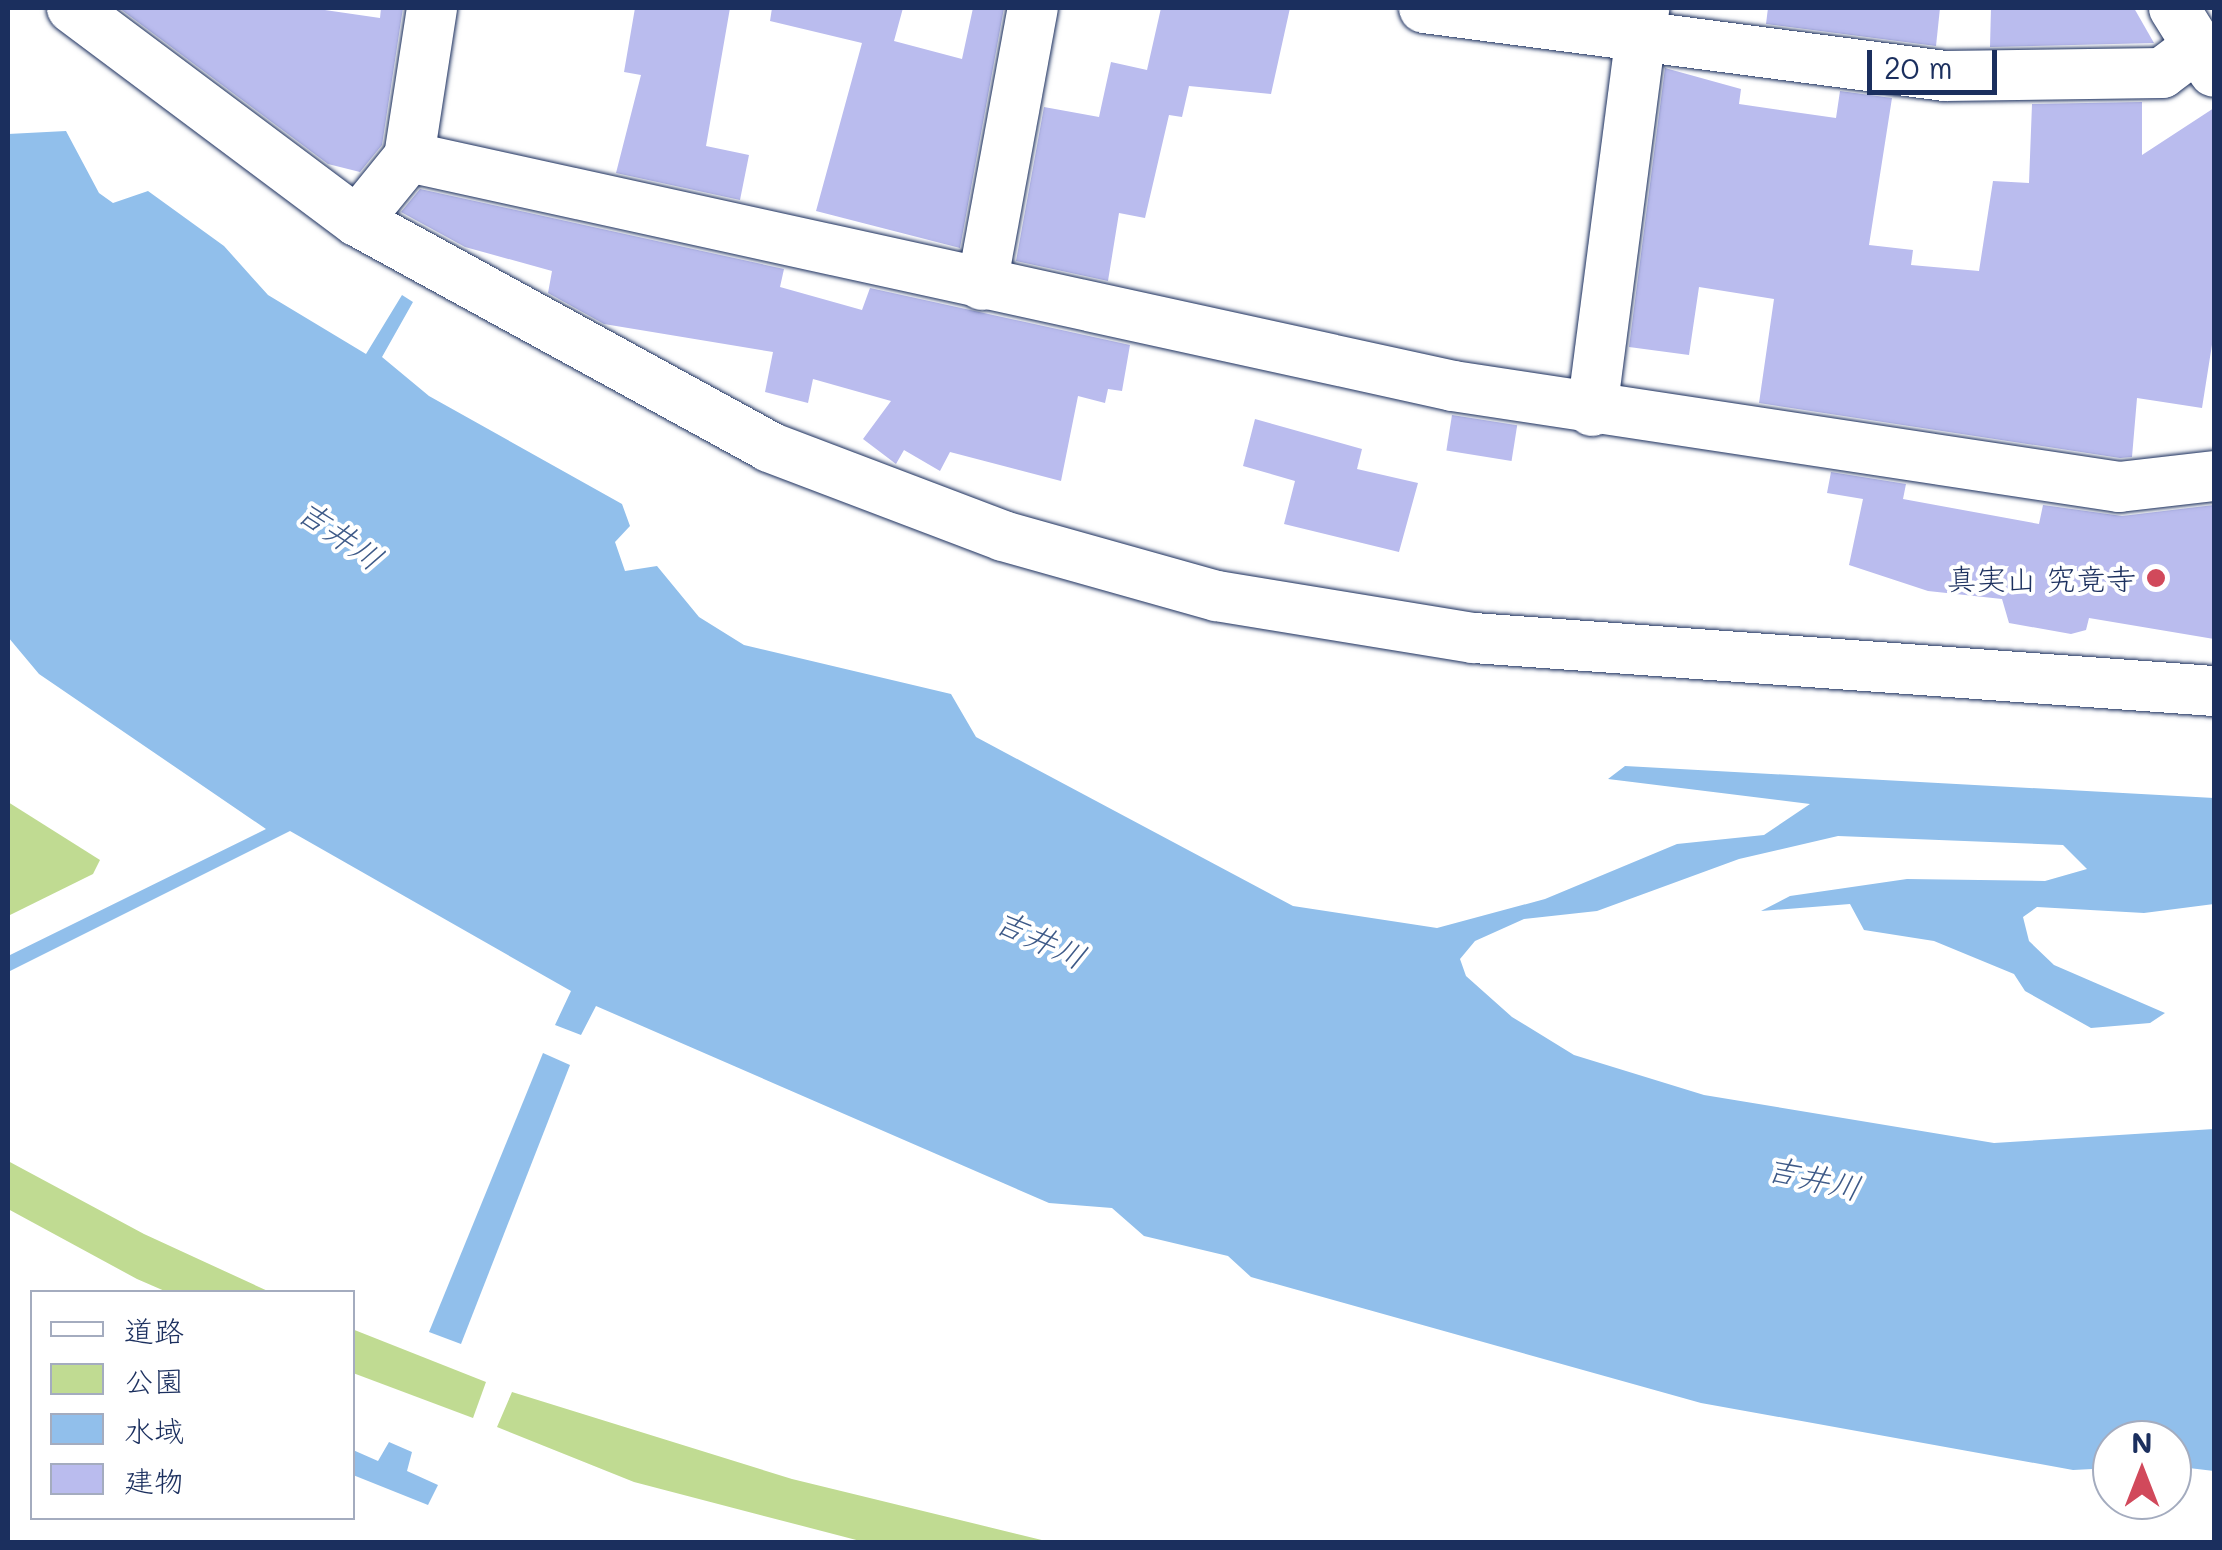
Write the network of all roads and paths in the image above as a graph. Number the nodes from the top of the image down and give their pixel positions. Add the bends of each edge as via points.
1 (72, 8) edge
2 (432, 8) edge
3 (1033, 8) edge
4 (1424, 8) edge
5 (1642, 22) edge
6 (2196, 42) edge
7 (409, 157) junction
8 (357, 221) junction
9 (982, 285) junction
10 (1592, 410) junction
11 (2214, 476) edge
12 (2214, 690) edge

1 - 8 street
2 - 7 street
3 - 9 street
4 - 5 street
5 - 6 street via 1945,76 2080,81 2162,73
5 - 10 street
7 - 8 street
7 - 9 street
8 - 12 street via 769,447 1004,536 1216,596 1474,638
9 - 10 street
10 - 11 street via 2118,487

